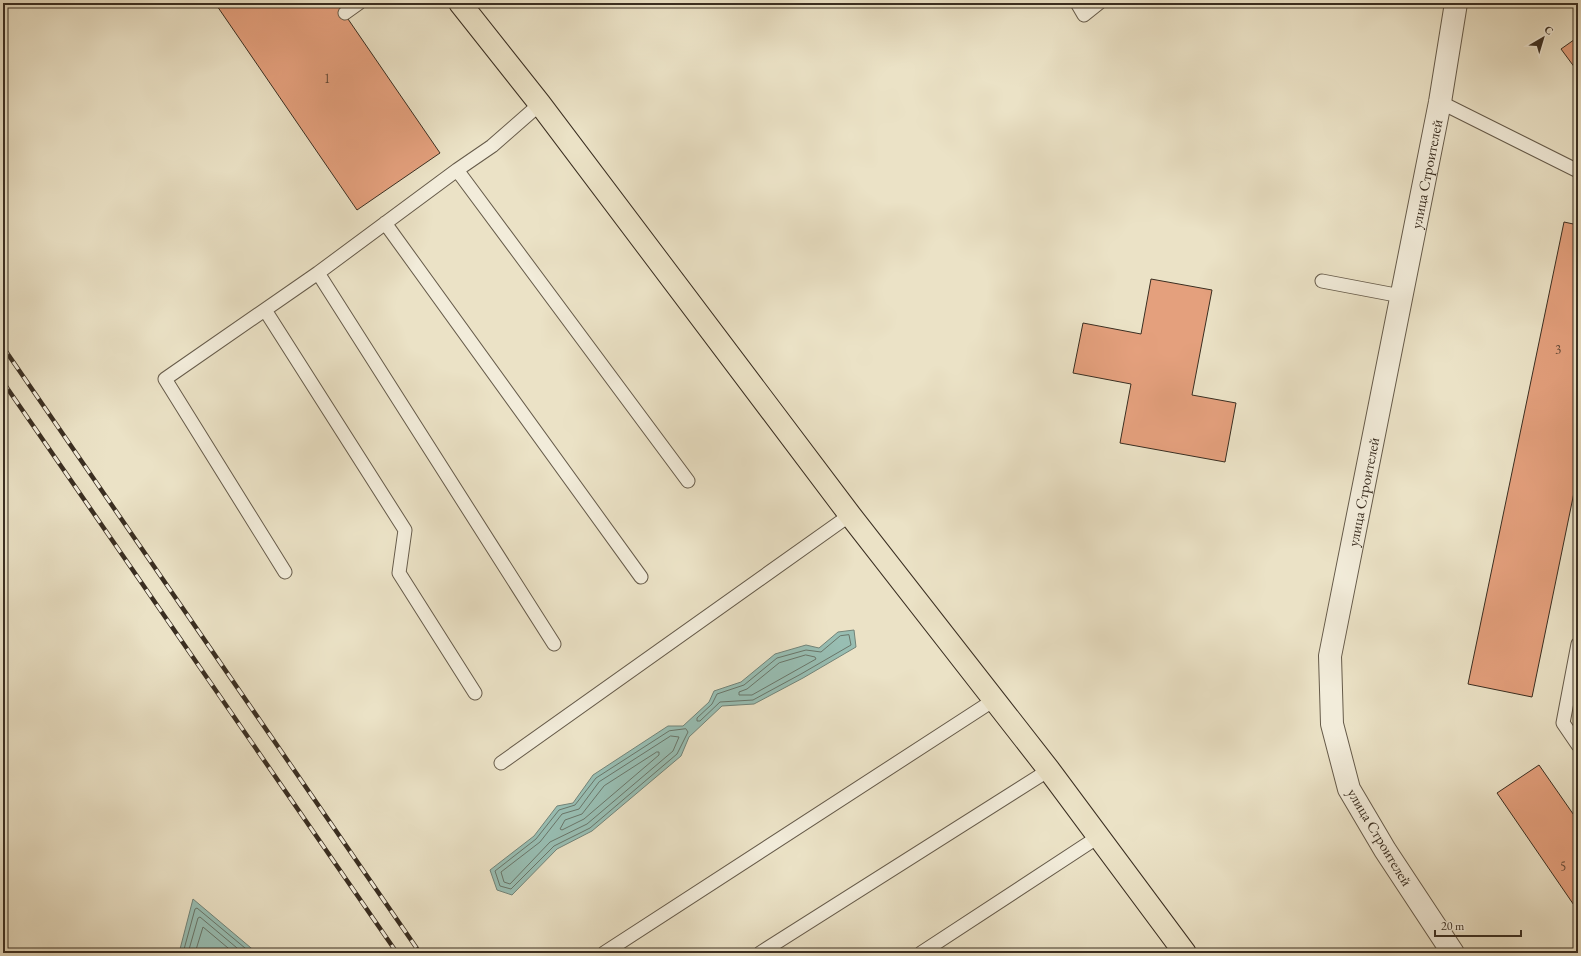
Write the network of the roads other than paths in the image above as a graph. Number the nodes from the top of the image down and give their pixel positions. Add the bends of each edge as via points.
1 (359, 3) edge
2 (460, 3) edge
3 (1077, 3) edge
4 (1099, 3) edge
5 (1456, 3) edge
6 (345, 13) dead end
7 (1440, 102) junction
8 (540, 104) junction
9 (457, 170) junction
10 (1578, 171) edge
11 (385, 223) junction
12 (318, 273) junction
13 (1322, 281) dead end
14 (1401, 296) junction
15 (265, 310) junction
16 (688, 481) dead end
17 (850, 515) junction
18 (285, 572) dead end
19 (641, 577) dead end
20 (554, 644) dead end
21 (1578, 644) edge
22 (475, 693) dead end
23 (994, 700) junction
24 (1578, 745) edge
25 (501, 763) dead end
26 (1049, 770) junction
27 (1098, 837) junction
28 (604, 953) edge
29 (760, 953) edge
30 (921, 953) edge
31 (1185, 953) edge
32 (1454, 953) edge

1 - 6 lane
2 - 8 main road
3 - 4 lane via 1084,15
5 - 7 street, улица Строителей
7 - 10 lane
7 - 14 street, улица Строителей
8 - 9 lane via 492,146
8 - 17 main road
9 - 11 lane
9 - 16 lane
11 - 12 lane
11 - 19 lane
12 - 15 lane
12 - 20 lane
13 - 14 lane
14 - 32 street, улица Строителей via 1330,656 1332,724 1349,789 1385,850
15 - 18 lane via 165,379
15 - 22 lane via 405,530 399,573
17 - 23 main road
17 - 25 lane
21 - 24 lane via 1563,723
23 - 26 main road
23 - 28 lane
26 - 27 main road
26 - 29 lane
27 - 30 lane
27 - 31 main road

